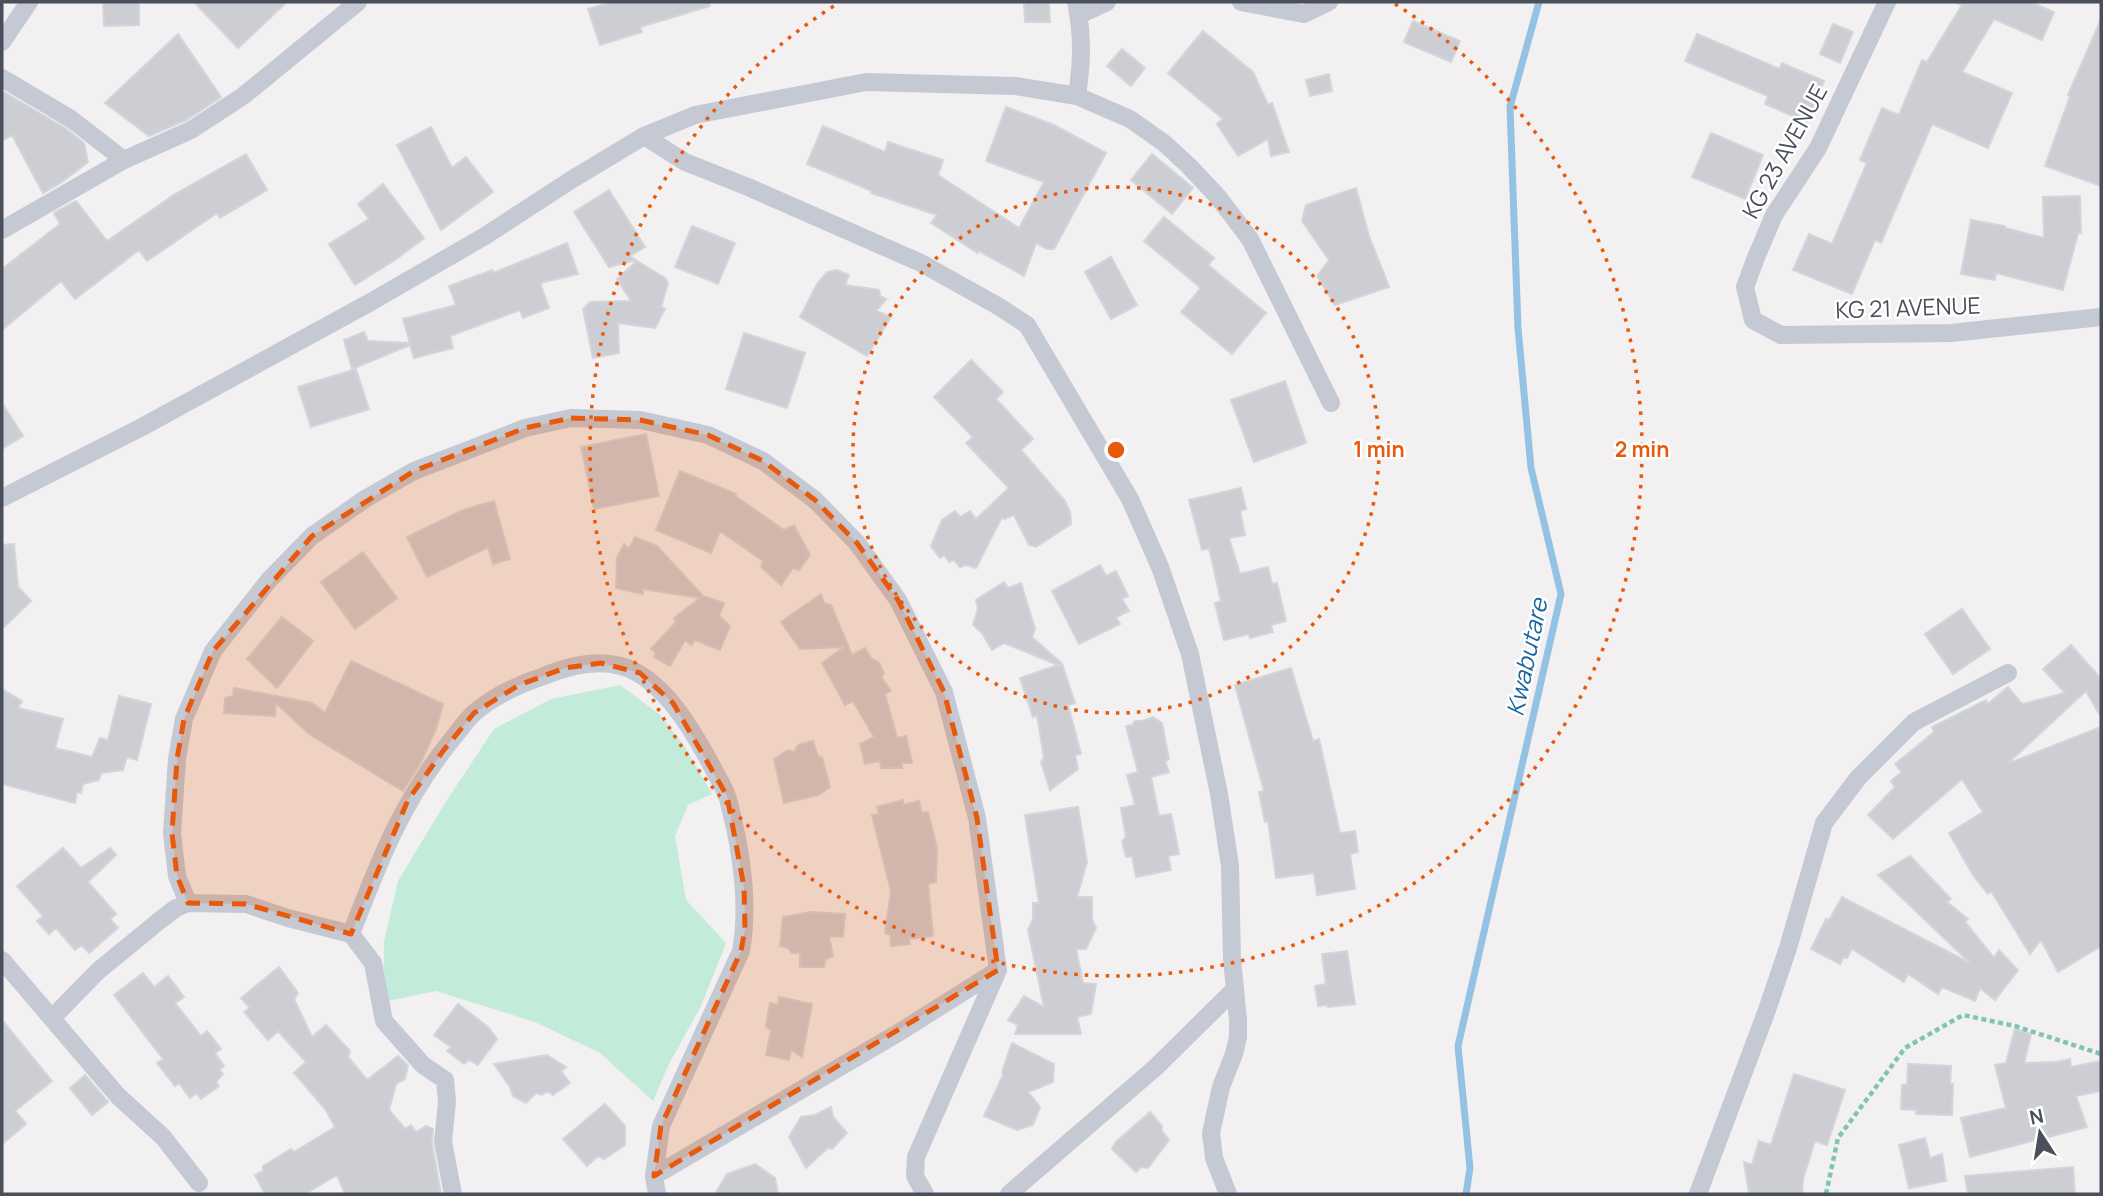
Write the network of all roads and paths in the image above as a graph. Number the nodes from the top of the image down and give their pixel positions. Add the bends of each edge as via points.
1 (29, 2) edge
2 (358, 2) edge
3 (1107, 2) edge
4 (1241, 2) edge
5 (1329, 2) edge
6 (1887, 2) edge
7 (1077, 8) edge
8 (2, 42) edge
9 (2, 78) edge
10 (1077, 96) junction
11 (644, 136) junction
12 (124, 160) junction
13 (2, 230) edge
14 (1745, 287) joint
15 (2101, 317) edge
16 (1331, 402) dead end
17 (2, 498) edge
18 (2008, 673) dead end
19 (188, 903) junction
20 (351, 934) junction
21 (2, 960) edge
22 (998, 970) junction
23 (1234, 990) junction
24 (52, 1018) junction
25 (2101, 1054) edge
26 (654, 1176) junction
27 (200, 1183) dead end
28 (453, 1194) edge
29 (657, 1194) edge
30 (925, 1194) edge
31 (1009, 1194) edge
32 (1228, 1194) edge
33 (1699, 1194) edge
34 (1826, 1194) edge

1 - 8 street
2 - 12 street via 243,96 191,130
3 - 7 street
4 - 5 street via 1304,14
6 - 14 street, KG 23 AVENUE via 1818,148 1774,215
7 - 10 street via 1082,58
9 - 12 street via 71,119
10 - 11 street via 1015,86 866,82 695,115
10 - 16 street via 1130,119 1164,143 1218,197 1250,239
11 - 17 street via 369,303
11 - 23 street via 685,162 921,263 1027,325 1130,499 1191,654 1230,866
12 - 13 street
14 - 15 street, KG 21 AVENUE via 1753,320 1781,335 1951,333
18 - 33 street via 1914,722 1858,778 1824,822 1788,948
19 - 20 street via 246,904
19 - 22 street via 177,876 172,833 184,719 213,651 269,580 312,536 414,471 525,428 571,418 640,421 708,435 762,461 814,500 857,543 898,600 944,692 977,818
19 - 24 street via 98,971
20 - 26 street via 408,800 474,713 519,685 565,668 601,663 639,673 673,704 727,796 744,887 741,951 661,1126
20 - 28 street via 373,963 384,1021 423,1065 444,1080 443,1142
21 - 24 street
22 - 26 street
22 - 30 street via 916,1157 915,1176
23 - 31 street via 1156,1068
23 - 32 street via 1238,1037 1210,1133
24 - 27 street
25 - 34 path via 2015,1026 1963,1015 1905,1048 1838,1138
26 - 29 street

